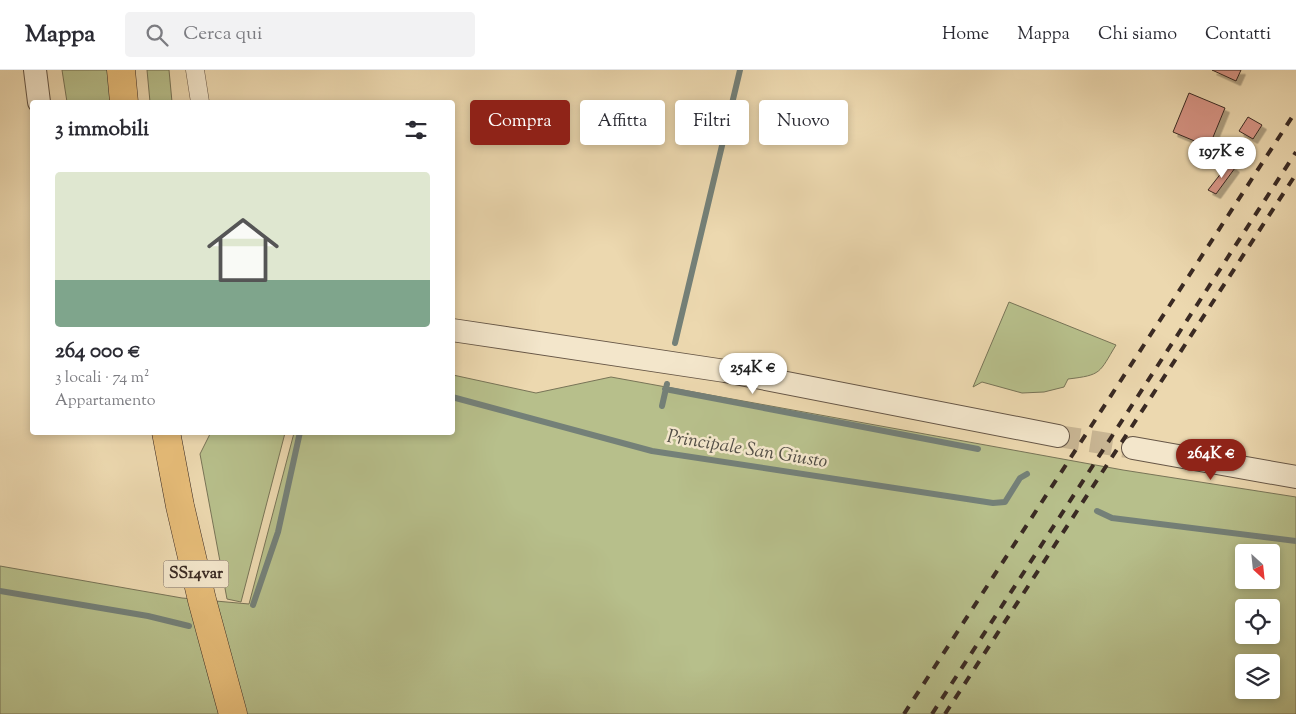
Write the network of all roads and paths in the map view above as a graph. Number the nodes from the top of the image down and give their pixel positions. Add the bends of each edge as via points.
1 (35, 70) edge
2 (121, 70) edge
3 (195, 70) edge
4 (39, 100) edge
5 (124, 100) edge
6 (200, 100) edge
7 (455, 330) edge
8 (167, 435) edge
9 (1058, 436) tunnel mouth
10 (1133, 448) tunnel mouth
11 (1296, 477) edge
12 (233, 714) edge

1 - 4 street
2 - 5 highway
3 - 6 street
7 - 9 street via 725,371
8 - 12 highway, SS14var via 200,591
10 - 11 street

